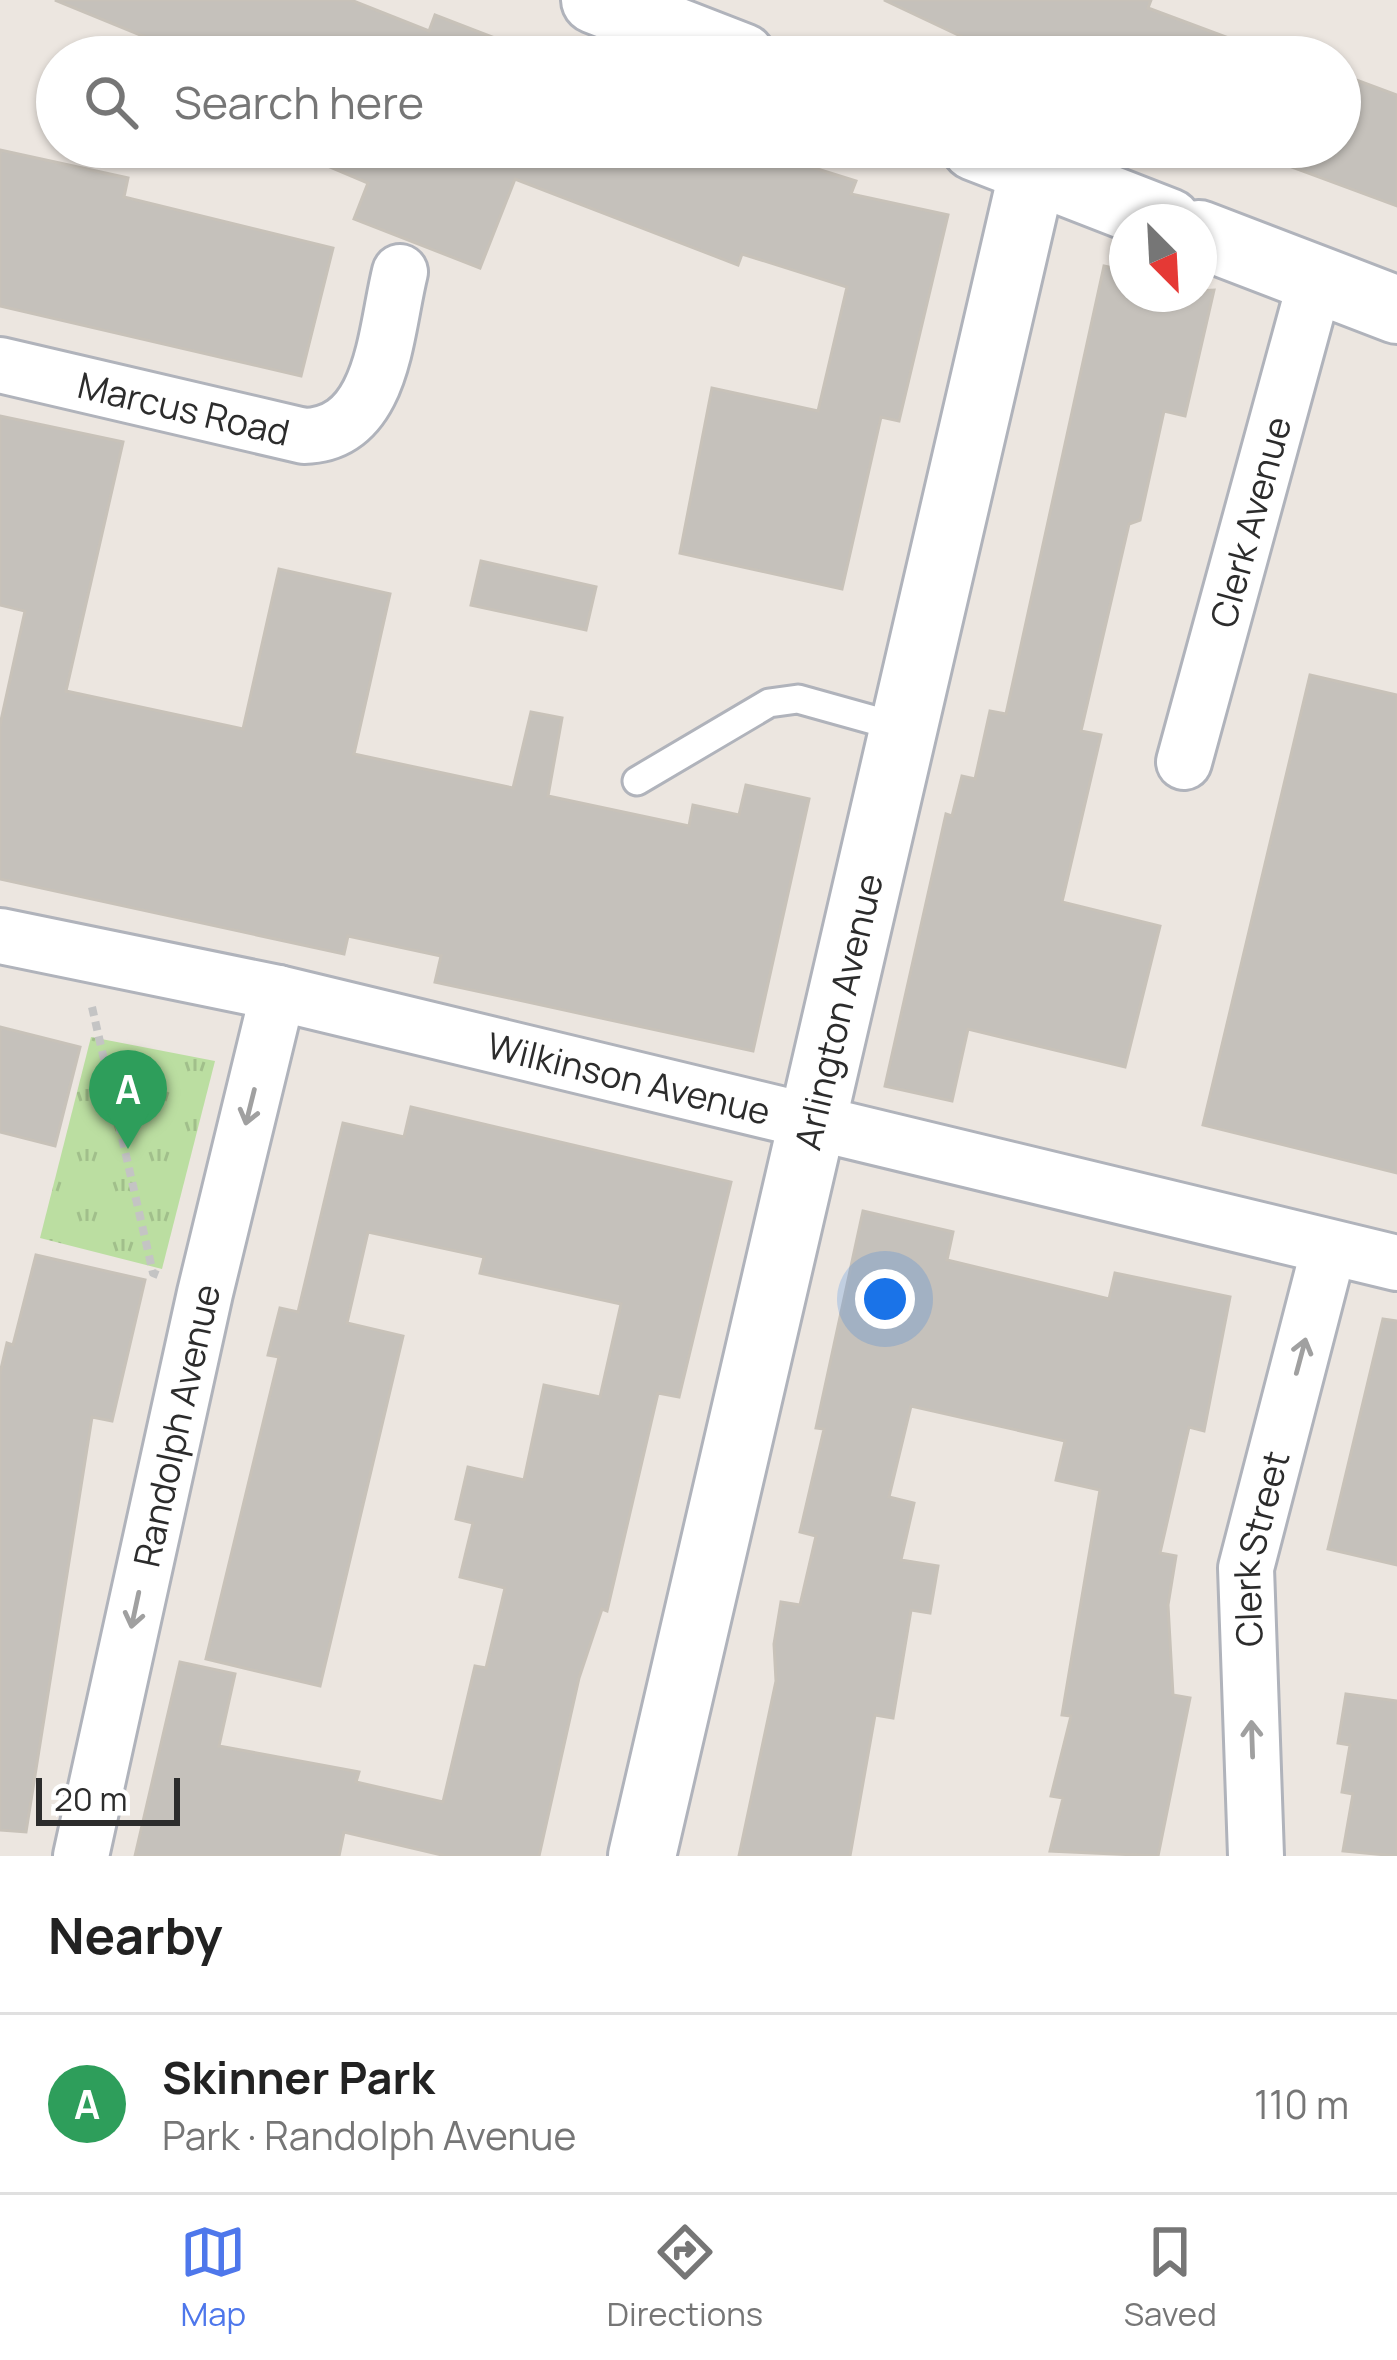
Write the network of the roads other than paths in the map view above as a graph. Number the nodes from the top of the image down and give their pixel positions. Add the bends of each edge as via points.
1 (595, 0) edge
2 (688, 36) edge
3 (1002, 168) edge
4 (1030, 168) edge
5 (1122, 204) edge
6 (1217, 241) edge
7 (400, 272) dead end
8 (1316, 279) junction
9 (1397, 310) edge
10 (0, 365) edge
11 (902, 728) junction
12 (1184, 762) dead end
13 (638, 782) dead end
14 (0, 937) edge
15 (278, 993) junction
16 (812, 1121) junction
17 (1329, 1248) junction
18 (1397, 1263) edge
19 (81, 1856) edge
20 (642, 1856) edge
21 (1256, 1856) edge

1 - 2 street
3 - 11 street, Arlington Avenue
4 - 5 street
6 - 8 street
7 - 10 street, Marcus Road via 368,401 325,435
8 - 9 street
8 - 12 street, Clerk Avenue
11 - 13 lane via 798,700 769,704
11 - 16 street, Arlington Avenue
14 - 15 street, Wilkinson Avenue
15 - 16 street, Wilkinson Avenue
15 -> 19 street, Randolph Avenue
16 - 17 street, Wilkinson Avenue
16 - 20 street, Arlington Avenue
17 - 18 street, Wilkinson Avenue
21 -> 17 street, Clerk Street via 1246,1568

